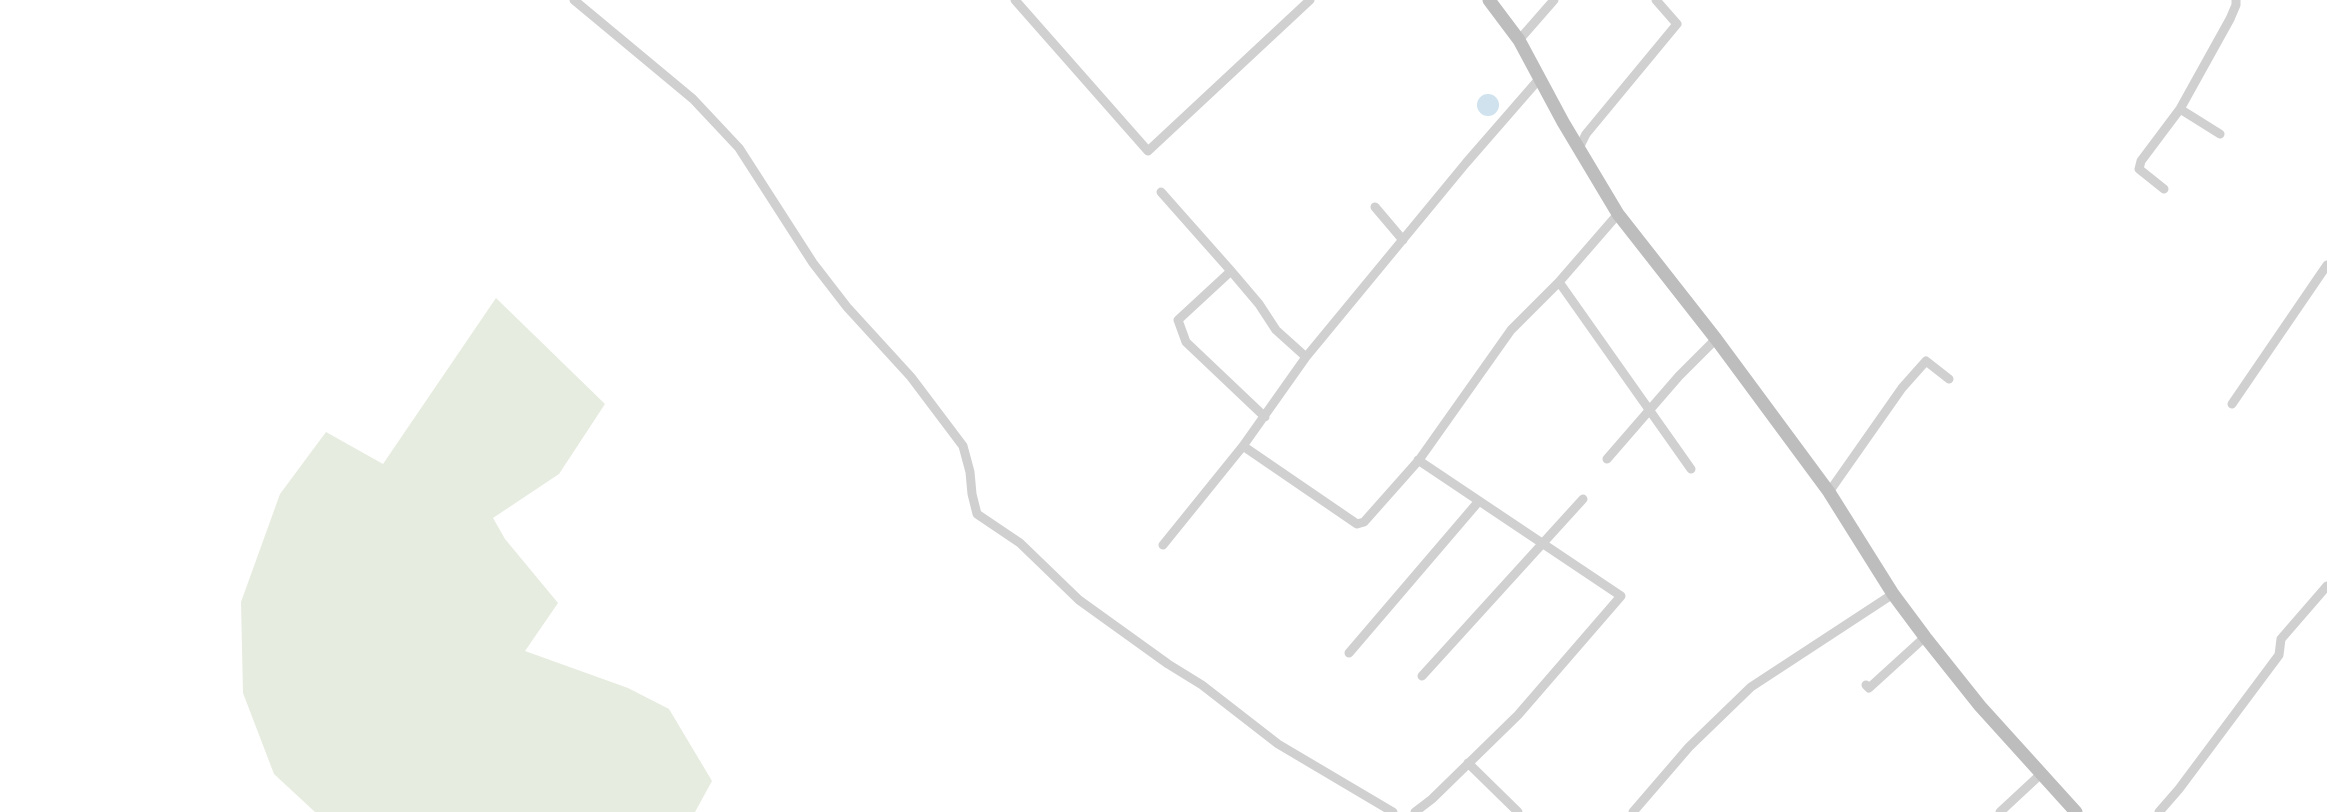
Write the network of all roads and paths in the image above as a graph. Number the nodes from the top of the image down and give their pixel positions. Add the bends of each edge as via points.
1 (574, 0) edge
2 (1015, 0) edge
3 (1310, 0) edge
4 (1489, 0) edge
5 (1554, 0) edge
6 (1656, 0) edge
7 (2236, 0) edge
8 (1519, 40) junction
9 (1540, 78) junction
10 (2180, 109) junction
11 (2220, 134) dead end
12 (1578, 148) junction
13 (2164, 189) dead end
14 (1161, 192) dead end
15 (1376, 207) dead end
16 (1618, 214) junction
17 (1403, 240) junction
18 (2327, 266) edge
19 (1231, 270) junction
20 (1559, 282) junction
21 (1716, 339) junction
22 (1306, 356) junction
23 (1949, 379) dead end
24 (2232, 404) dead end
25 (1649, 410) junction
26 (1265, 416) junction
27 (1243, 446) junction
28 (1607, 459) dead end
29 (1418, 460) junction
30 (1691, 469) dead end
31 (1830, 492) junction
32 (1583, 499) dead end
33 (1479, 501) junction
34 (1542, 543) junction
35 (1163, 545) dead end
36 (2327, 586) edge
37 (1894, 594) junction
38 (1925, 637) junction
39 (1349, 654) dead end
40 (1422, 676) dead end
41 (1866, 684) dead end
42 (1468, 763) junction
43 (2042, 773) junction
44 (1393, 812) edge
45 (1415, 812) edge
46 (1518, 812) edge
47 (1633, 812) edge
48 (2000, 812) edge
49 (2076, 812) edge
50 (2159, 812) edge

1 - 44 street via 692,99 740,148 814,263 847,308 911,377 963,446 977,514 1020,543 1080,600 1168,664 1202,684 1278,744
2 - 3 street via 1148,151
4 - 8 main road
5 - 8 street
6 - 12 street via 1677,24 1586,134
7 - 10 street via 2230,19
8 - 9 main road
9 - 12 main road
9 - 17 street
10 - 11 street
10 - 13 street via 2139,169
12 - 16 main road
14 - 19 street
15 - 17 street
16 - 20 street
16 - 21 main road
17 - 22 street
18 - 24 street
19 - 22 street via 1276,330
19 - 26 street via 1178,320 1186,342
20 - 25 street
20 - 29 street via 1511,330
21 - 25 street
21 - 31 main road
22 - 26 street
23 - 31 street via 1926,361 1902,388
25 - 28 street
25 - 30 street
26 - 27 street
27 - 29 street via 1357,524 1364,522
27 - 35 street
29 - 33 street
31 - 37 main road
32 - 34 street
33 - 34 street
33 - 39 street
34 - 40 street
34 - 42 street via 1621,596 1518,715
36 - 50 street via 2281,639 2279,655
37 - 38 main road
37 - 47 street via 1751,687 1689,747
38 - 41 street via 1869,688
38 - 43 main road via 1980,706
42 - 45 street
42 - 46 street
43 - 48 street
43 - 49 main road

